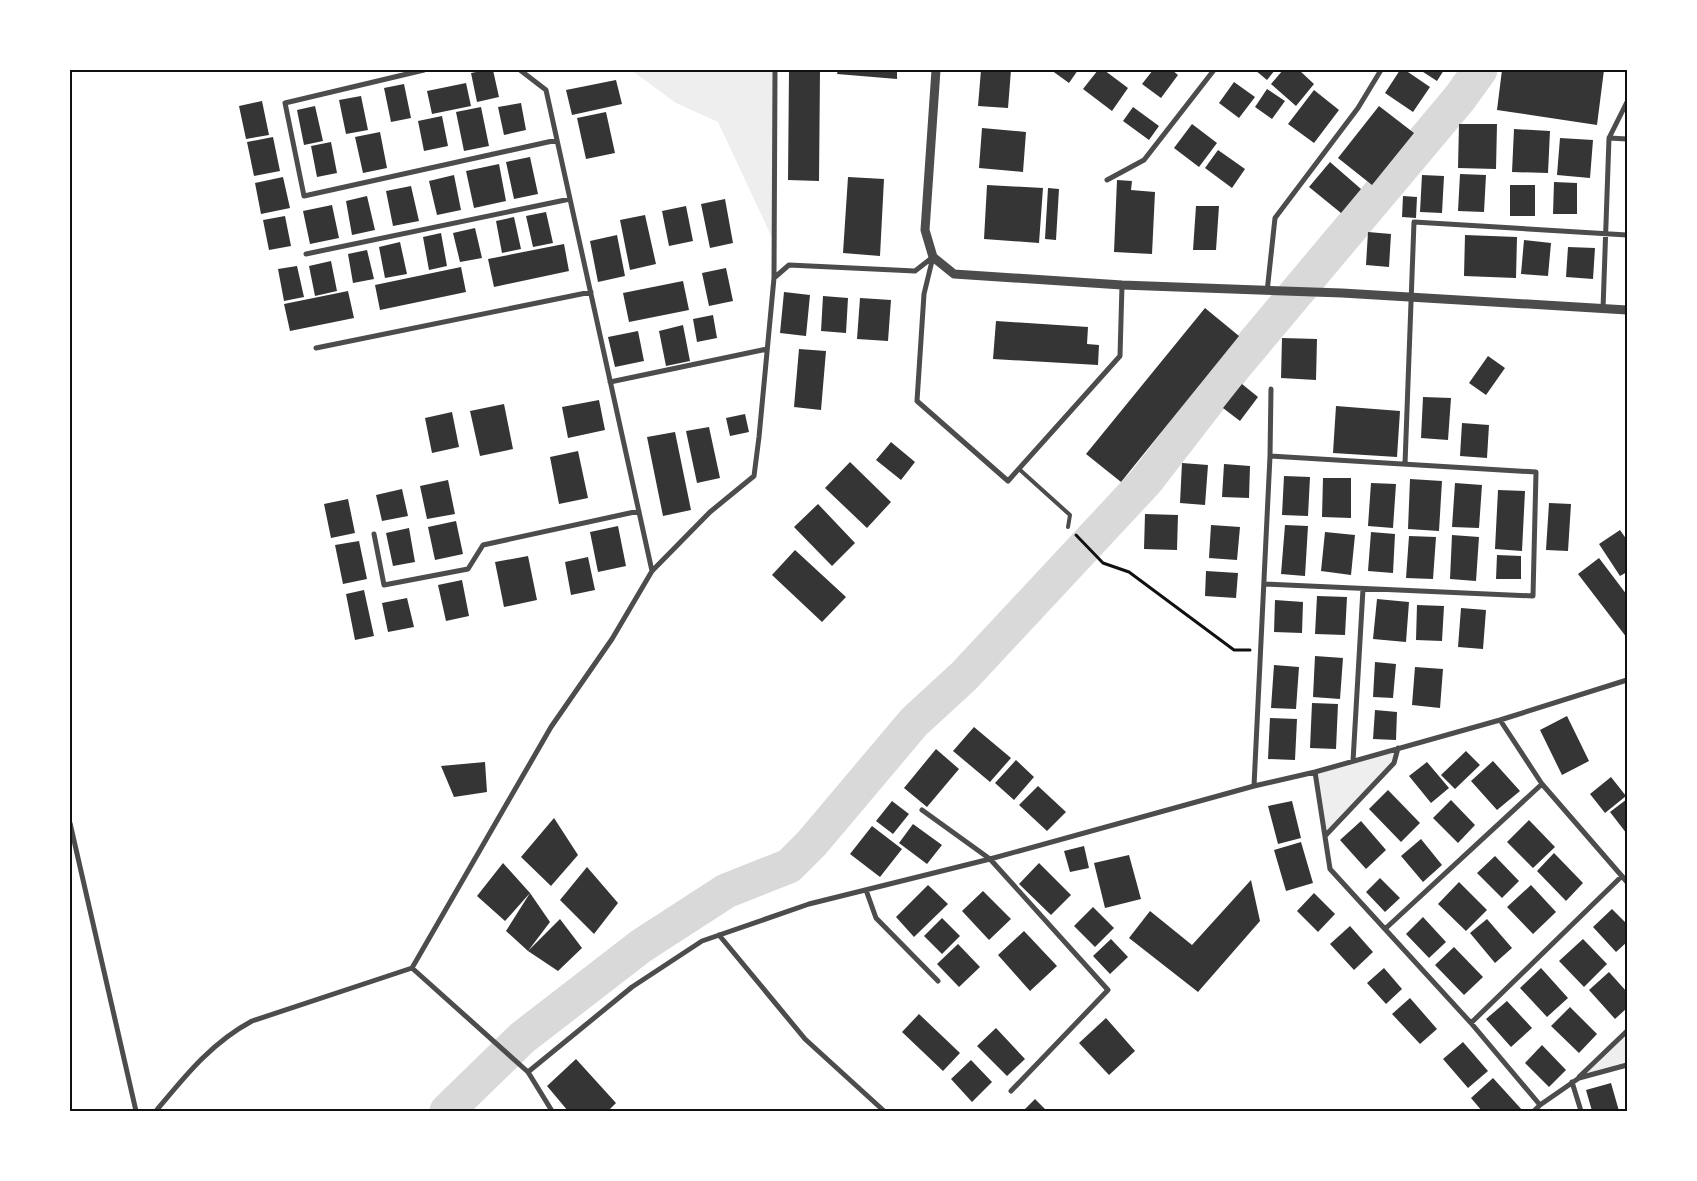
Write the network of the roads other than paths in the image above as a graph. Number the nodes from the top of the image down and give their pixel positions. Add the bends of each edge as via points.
1 (424, 70) edge
2 (520, 70) edge
3 (775, 70) edge
4 (936, 70) edge
5 (1214, 70) edge
6 (1382, 70) edge
7 (1627, 102) edge
8 (1610, 138) junction
9 (1627, 139) edge
10 (557, 140) junction
11 (1107, 180) dead end
12 (570, 199) junction
13 (1606, 233) junction
14 (1627, 234) edge
15 (306, 254) dead end
16 (933, 257) junction
17 (774, 278) junction
18 (1122, 285) junction
19 (590, 292) junction
20 (1268, 292) junction
21 (1412, 297) junction
22 (1603, 309) junction
23 (1627, 310) edge
24 (316, 348) dead end
25 (767, 349) junction
26 (610, 382) junction
27 (1271, 389) dead end
28 (1270, 456) junction
29 (1405, 464) junction
30 (1019, 469) junction
31 (639, 511) junction
32 (1068, 527) road end
33 (374, 534) dead end
34 (652, 571) junction
35 (1264, 584) junction
36 (1363, 589) junction
37 (1627, 680) edge
38 (1500, 720) junction
39 (1398, 748) junction
40 (1353, 761) junction
41 (1315, 772) junction
42 (1542, 784) junction
43 (1254, 786) junction
44 (922, 810) dead end
45 (70, 823) edge
46 (1325, 836) junction
47 (990, 859) junction
48 (1622, 876) junction
49 (1627, 882) edge
50 (866, 890) junction
51 (1385, 929) junction
52 (719, 935) junction
53 (412, 968) junction
54 (938, 981) dead end
55 (1471, 1023) junction
56 (1627, 1031) edge
57 (1627, 1065) edge
58 (528, 1072) junction
59 (1578, 1078) junction
60 (1572, 1082) junction
61 (1011, 1091) dead end
62 (1540, 1105) junction
63 (136, 1111) edge
64 (156, 1111) edge
65 (552, 1111) edge
66 (884, 1111) edge
67 (1534, 1111) edge
68 (1581, 1111) edge

1 - 10 street via 285,103 304,196
2 - 10 street via 546,90
3 - 17 street
4 - 16 street via 925,230
5 - 11 street via 1144,160
6 - 20 street via 1358,108 1275,218
7 - 8 street
8 - 9 street
8 - 13 street
10 - 12 street
12 - 15 street
12 - 19 street
13 - 14 street
13 - 21 street via 1414,222
13 - 22 street
16 - 17 street via 915,271 789,265
16 - 18 street via 954,274
16 - 30 street via 924,294 916,402 1008,481
17 - 25 street
18 - 20 street
18 - 30 street via 1120,356
19 - 24 street
19 - 26 street
20 - 21 street
21 - 22 street
21 - 29 street
22 - 23 street
25 - 26 street
25 - 34 street via 754,476 710,512
26 - 31 street
27 - 28 street
28 - 29 street
28 - 35 street
29 - 36 street via 1536,472 1533,596
30 - 32 lane via 1070,515
31 - 33 street via 483,545 468,569 384,585
31 - 34 street
34 - 53 street via 612,640 551,727
35 - 36 street
35 - 43 street
36 - 40 street
37 - 38 street
38 - 39 street
38 - 42 street
39 - 40 street
39 - 46 street via 1394,763
40 - 41 street
41 - 43 street
41 - 46 street
42 - 48 street
42 - 51 street
43 - 47 street
44 - 47 street
45 - 63 street
46 - 51 street via 1330,869
47 - 50 street
47 - 61 street via 1108,990
48 - 49 street
48 - 55 street
50 - 52 street via 810,904
50 - 54 street via 876,918
51 - 55 street
52 - 58 street via 702,941 632,987
52 - 66 street via 805,1039
53 - 58 street
53 - 64 street via 252,1021 230,1033 194,1065
55 - 62 street
56 - 59 street
57 - 59 street
58 - 65 street
59 - 60 street
60 - 62 street
60 - 68 street
62 - 67 street

